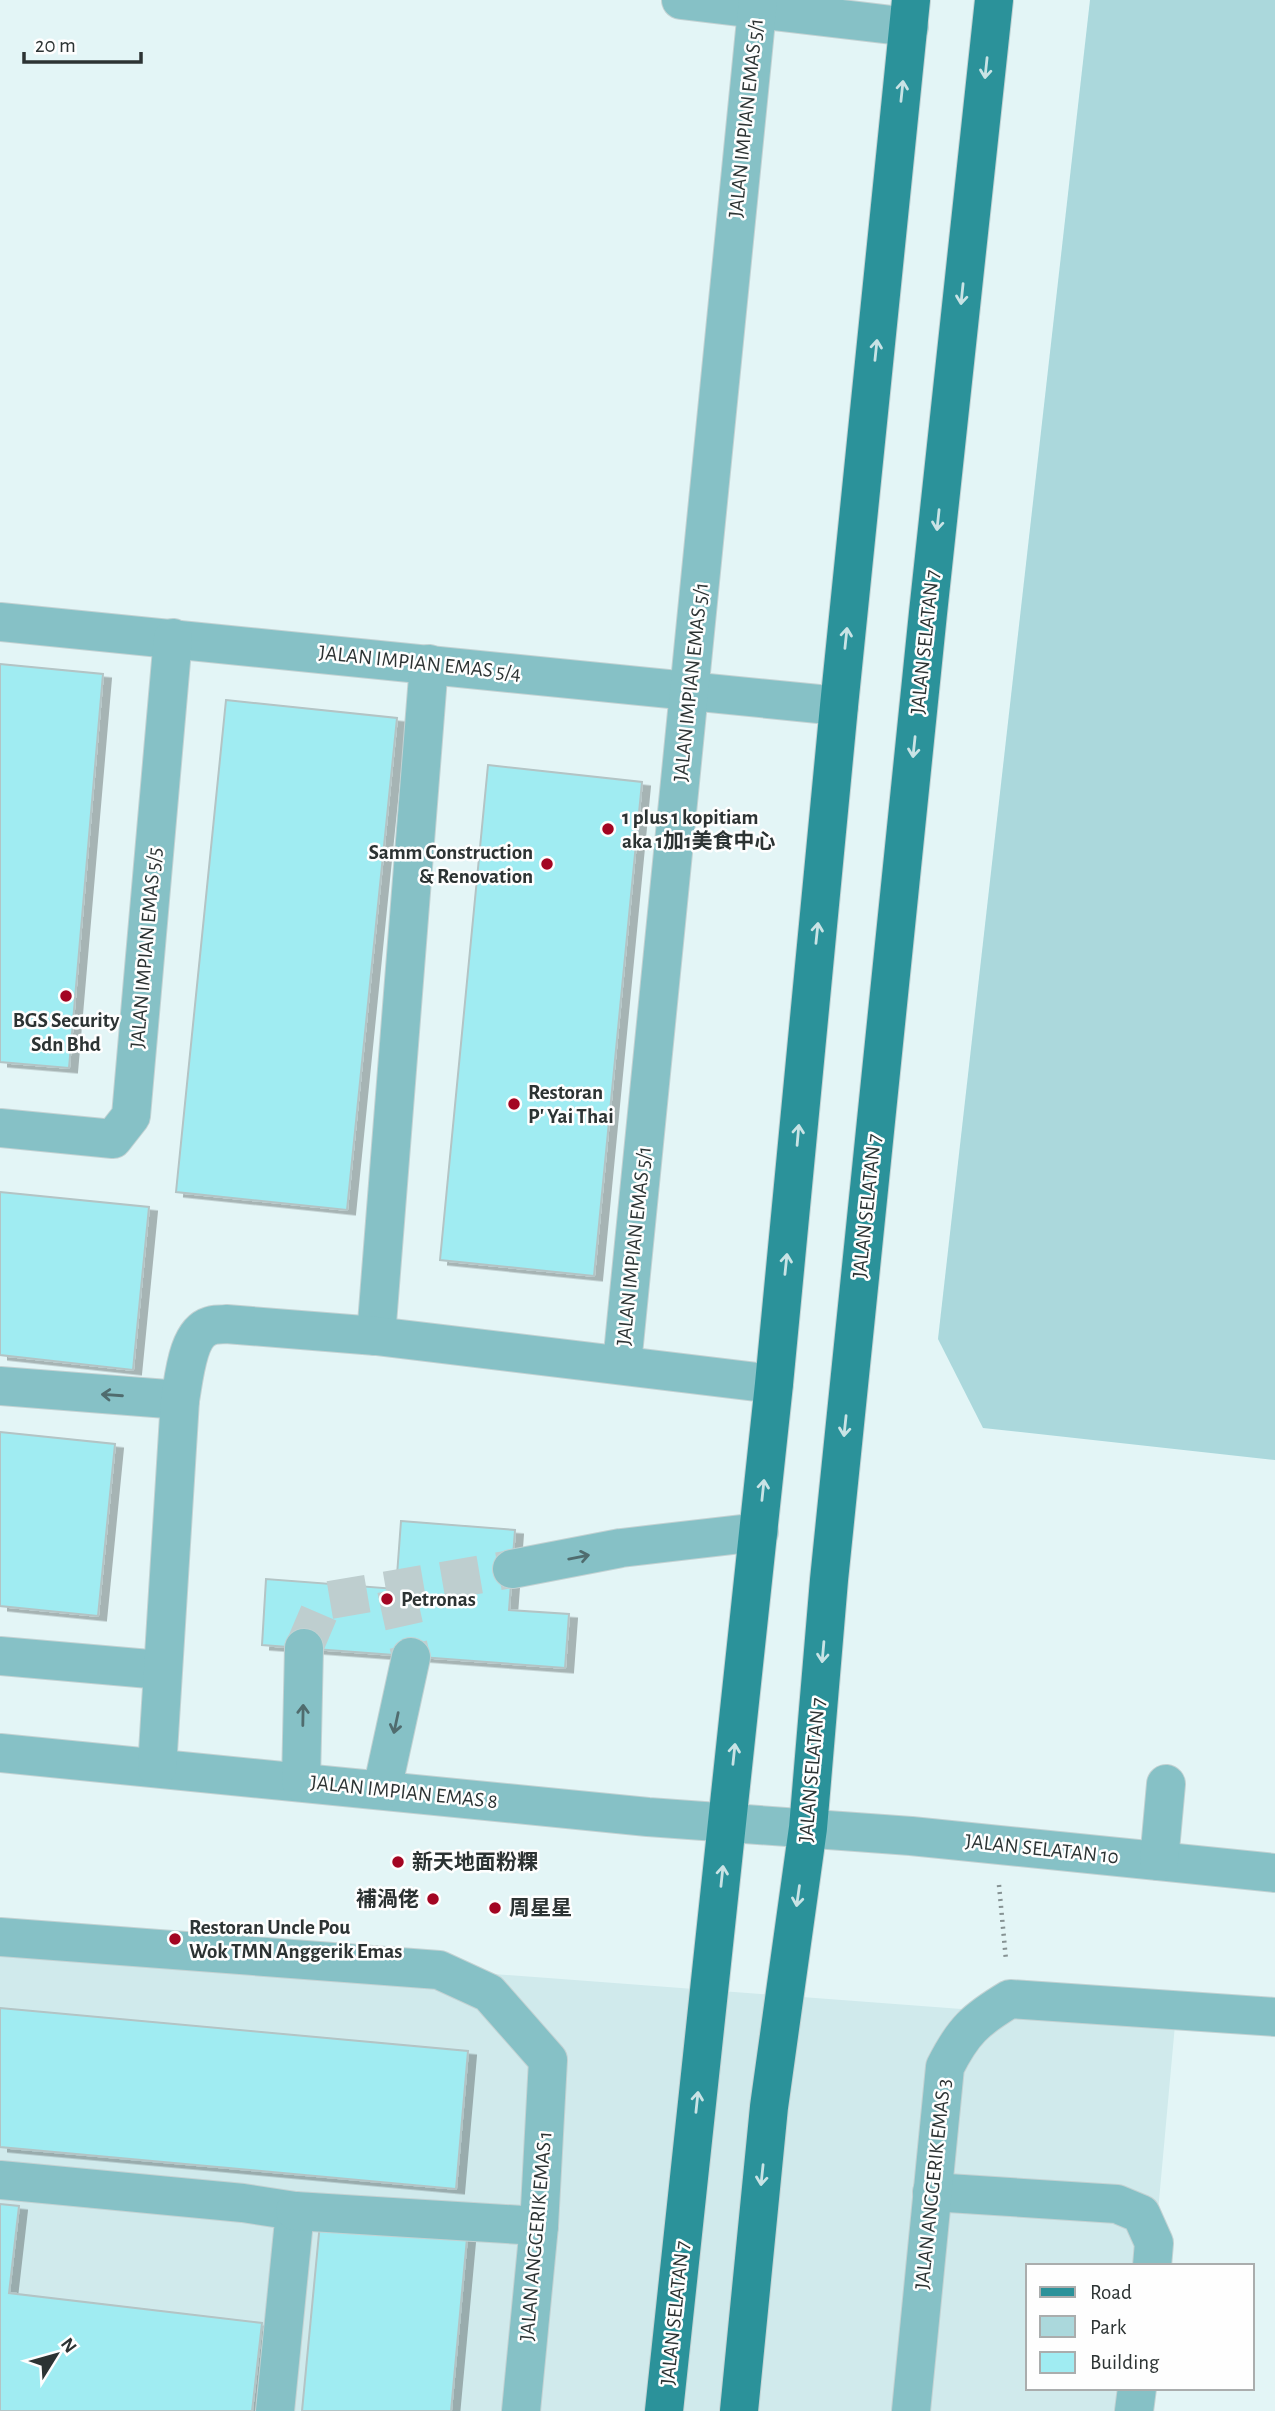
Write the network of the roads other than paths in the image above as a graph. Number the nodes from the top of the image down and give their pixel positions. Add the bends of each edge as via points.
1 (681, 0) edge
2 (994, 0) edge
3 (757, 4) edge
4 (910, 13) edge
5 (0, 622) edge
6 (173, 638) junction
7 (429, 664) junction
8 (690, 690) junction
9 (839, 706) junction
10 (0, 1128) edge
11 (376, 1336) junction
12 (622, 1364) junction
13 (774, 1384) junction
14 (0, 1386) edge
15 (180, 1400) junction
16 (759, 1532) junction
17 (512, 1569) tunnel mouth
18 (304, 1648) tunnel mouth
19 (0, 1656) edge
20 (411, 1657) tunnel mouth
21 (162, 1670) junction
22 (0, 1754) edge
23 (157, 1768) junction
24 (301, 1782) junction
25 (1166, 1784) dead end
26 (382, 1790) junction
27 (727, 1822) junction
28 (808, 1828) junction
29 (1159, 1861) junction
30 (1275, 1873) edge
31 (0, 1937) edge
32 (1275, 2017) edge
33 (0, 2180) edge
34 (932, 2192) junction
35 (295, 2211) junction
36 (538, 2226) junction
37 (1152, 2264) edge
38 (1137, 2390) edge
39 (275, 2411) edge
40 (521, 2411) edge
41 (664, 2411) edge
42 (739, 2411) edge
43 (911, 2411) edge
44 (1134, 2411) edge

1 - 3 street
2 -> 28 main road, JALAN SELATAN 7 via 835,1524
3 - 4 street
3 - 8 street, JALAN IMPIAN EMAS 5/1
9 -> 4 main road, JALAN SELATAN 7
5 - 6 street, JALAN IMPIAN EMAS 5/4
6 - 7 street, JALAN IMPIAN EMAS 5/4
6 - 10 street, JALAN IMPIAN EMAS 5/5 via 131,1116 113,1139
7 - 8 street, JALAN IMPIAN EMAS 5/4
7 - 11 street
8 - 9 street, JALAN IMPIAN EMAS 5/4
8 - 12 street, JALAN IMPIAN EMAS 5/1
13 -> 9 main road, JALAN SELATAN 7
11 - 12 street
11 - 15 street via 209,1326 195,1336
12 - 13 street
16 -> 13 main road, JALAN SELATAN 7
15 -> 14 street
15 - 21 street
17 -> 16 street via 621,1548
27 -> 16 main road, JALAN SELATAN 7
24 -> 18 street
19 - 21 street
20 -> 26 street
21 - 23 street
22 - 23 street, JALAN IMPIAN EMAS 8
23 - 24 street, JALAN IMPIAN EMAS 8
24 - 26 street, JALAN IMPIAN EMAS 8
25 - 29 street
26 - 27 street, JALAN IMPIAN EMAS 8
27 - 28 street, JALAN IMPIAN EMAS 8
41 -> 27 main road, JALAN SELATAN 7
28 - 29 street, JALAN SELATAN 10
28 -> 42 main road, JALAN SELATAN 7 via 769,2107
29 - 30 street, JALAN SELATAN 10
31 - 36 street, JALAN ANGGERIK EMAS 1 via 439,1970 489,1993 548,2060
32 - 34 street, JALAN ANGGERIK EMAS 3 via 1010,1999 985,2014 959,2039 944,2067
33 - 35 street
34 - 37 street via 1117,2204 1141,2214 1154,2243
34 - 43 street, JALAN ANGGERIK EMAS 3
35 - 36 street
35 - 39 street
36 - 40 street, JALAN ANGGERIK EMAS 1
38 - 44 street

